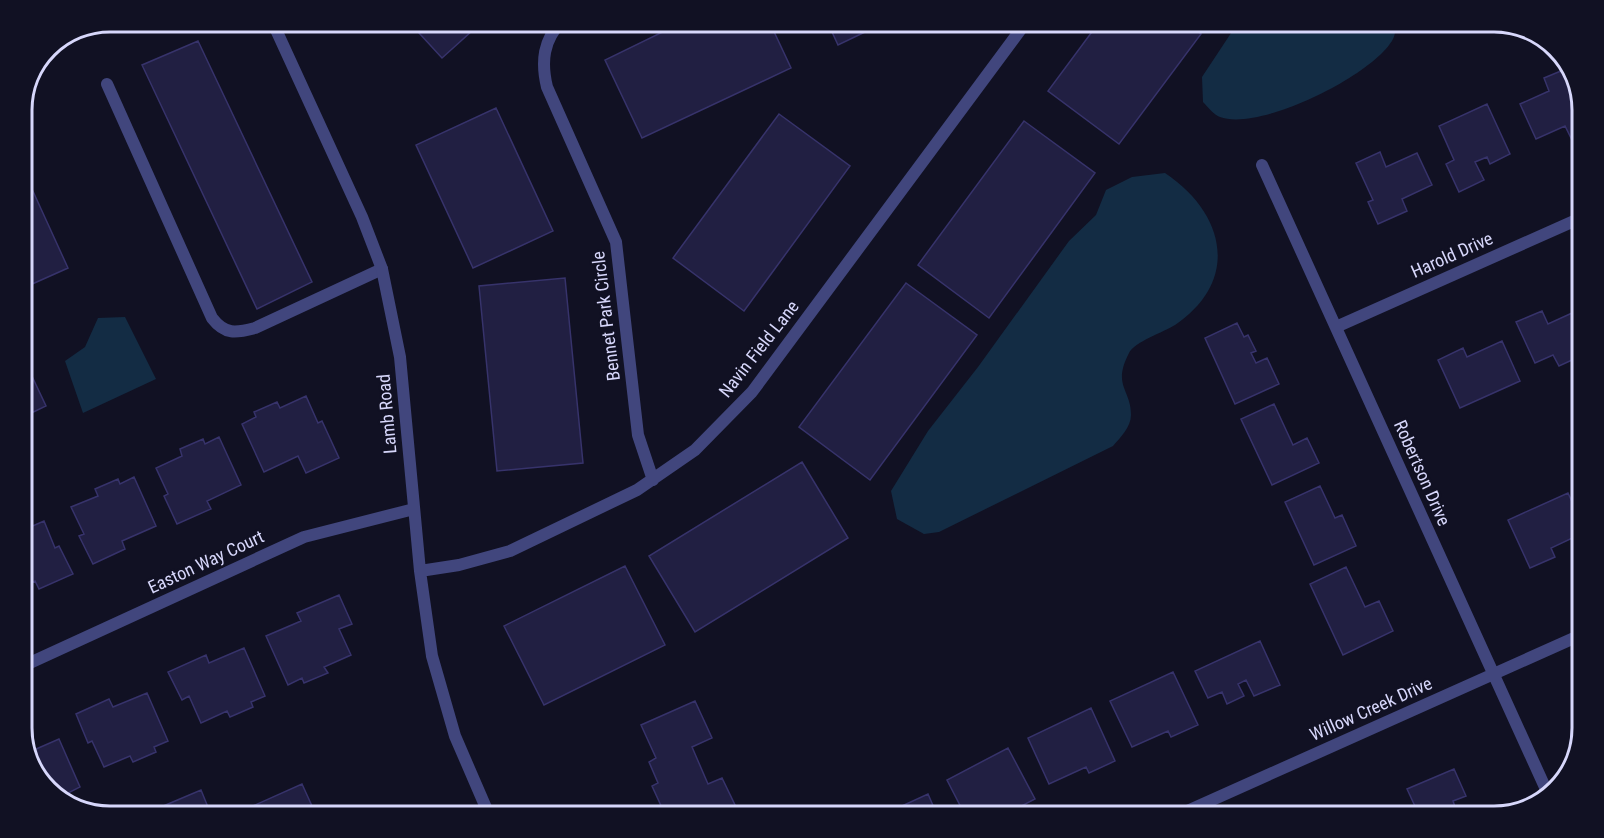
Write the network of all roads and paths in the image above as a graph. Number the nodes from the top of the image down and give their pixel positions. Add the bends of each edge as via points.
1 (277, 31) edge
2 (555, 31) edge
3 (1020, 31) edge
4 (106, 84) dead end
5 (1262, 165) dead end
6 (1572, 222) edge
7 (382, 269) junction
8 (1336, 327) junction
9 (653, 480) junction
10 (414, 509) junction
11 (420, 571) junction
12 (1572, 639) edge
13 (32, 663) edge
14 (1494, 674) junction
15 (1545, 788) edge
16 (485, 806) edge
17 (1199, 806) edge

1 - 7 street, Lamb Road
2 - 9 street, Bennet Park Circle via 543,55 547,87 616,242 638,435
3 - 9 street, Navin Field Lane via 752,392 694,450
4 - 7 street via 212,318 220,328 227,332 255,328
5 - 8 street, Robertson Drive
6 - 8 street, Harold Drive
7 - 10 street, Lamb Road via 399,357
8 - 14 street, Robertson Drive
9 - 11 street, Navin Field Lane via 510,551
10 - 11 street, Lamb Road
10 - 13 street, Easton Way Court via 304,537
11 - 16 street, Lamb Road via 426,623 442,696
12 - 14 street, Willow Creek Drive
14 - 15 street, Robertson Drive
14 - 17 street, Willow Creek Drive

